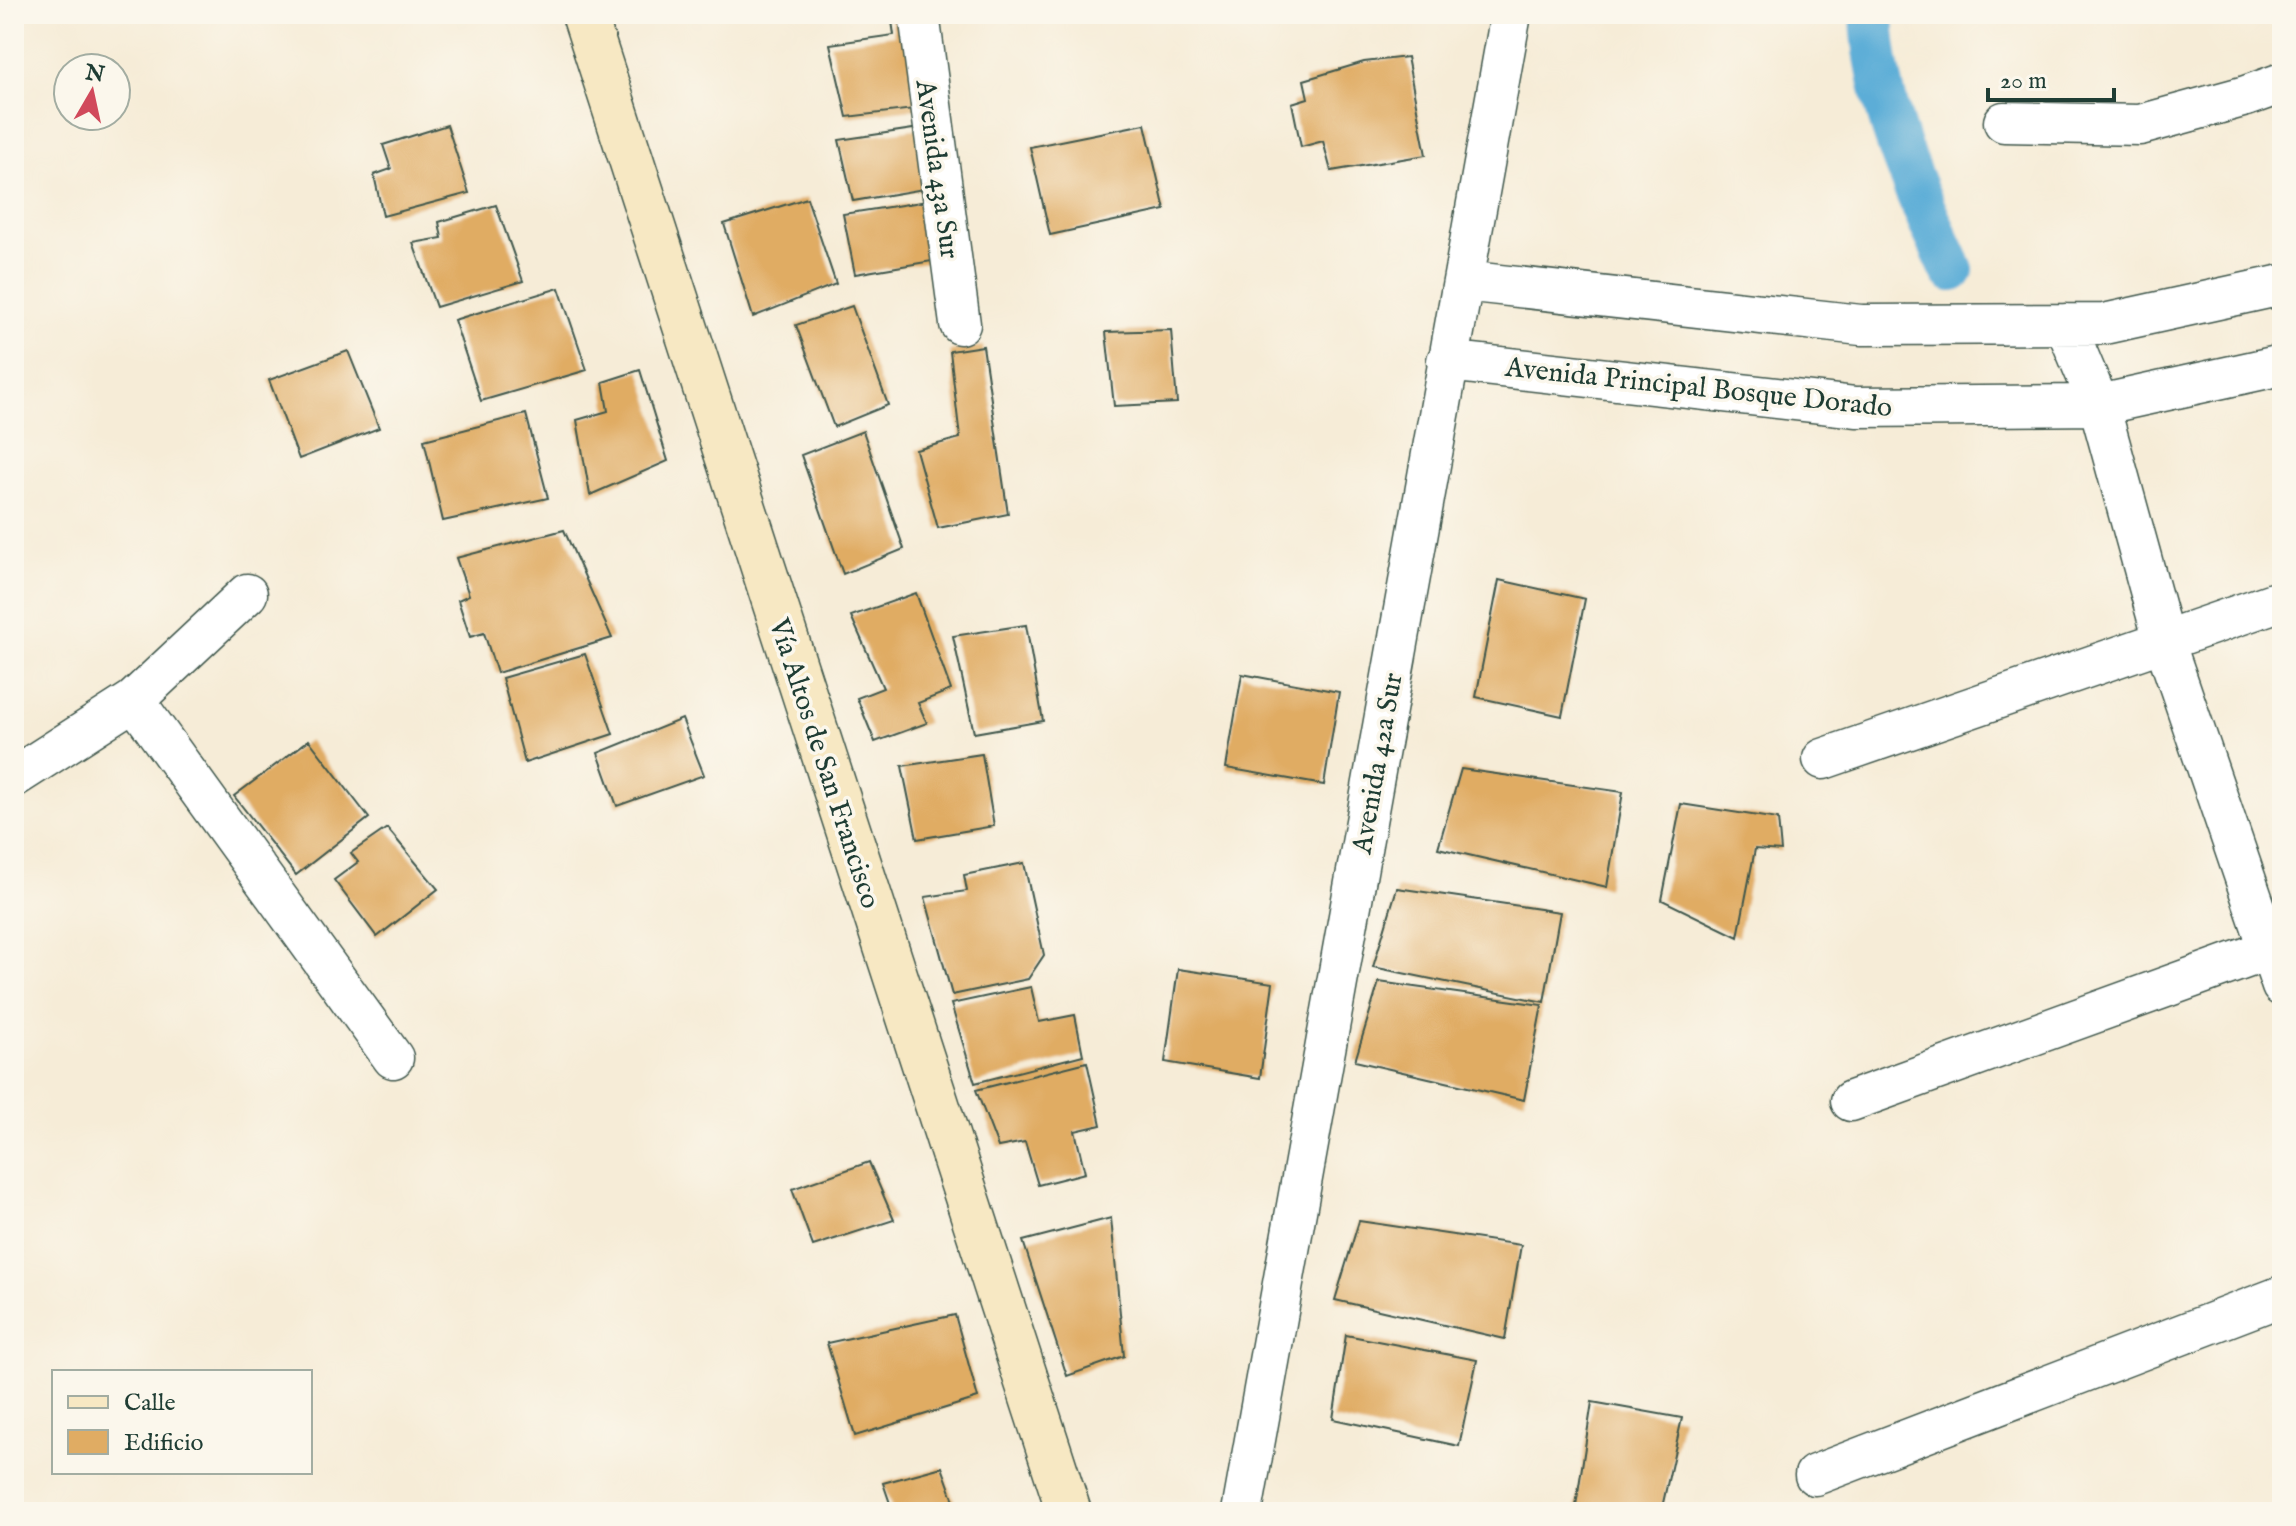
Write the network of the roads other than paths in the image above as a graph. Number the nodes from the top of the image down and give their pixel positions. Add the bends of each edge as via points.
1 (584, 14) edge
2 (919, 14) edge
3 (1511, 14) edge
4 (2282, 83) edge
5 (2004, 122) dead end
6 (1463, 281) junction
7 (2282, 285) edge
8 (960, 324) dead end
9 (2065, 324) junction
10 (1447, 361) junction
11 (2282, 365) edge
12 (2099, 405) junction
13 (247, 594) dead end
14 (2282, 600) edge
15 (2164, 641) junction
16 (134, 700) junction
17 (1823, 759) dead end
18 (14, 777) edge
19 (2278, 960) edge
20 (393, 1058) dead end
21 (1851, 1101) dead end
22 (2282, 1296) edge
23 (1815, 1475) dead end
24 (1069, 1512) edge
25 (1242, 1512) edge

1 - 24 street, Vía Altos de San Francisco
2 - 8 street, Avenida 43a Sur
3 - 6 street, Avenida 42a Sur
4 - 5 street via 2140,125
6 - 9 street via 1861,325
6 - 10 street, Avenida 42a Sur
7 - 9 street via 2104,324
9 - 12 street
10 - 12 street, Avenida Principal Bosque Dorado via 1856,407
10 - 25 street, Avenida 42a Sur
11 - 12 street, Avenida Principal Bosque Dorado
12 - 15 street
13 - 16 street
14 - 15 street
15 - 17 street
15 - 19 street
16 - 18 street
16 - 20 street
19 - 21 street
22 - 23 street

